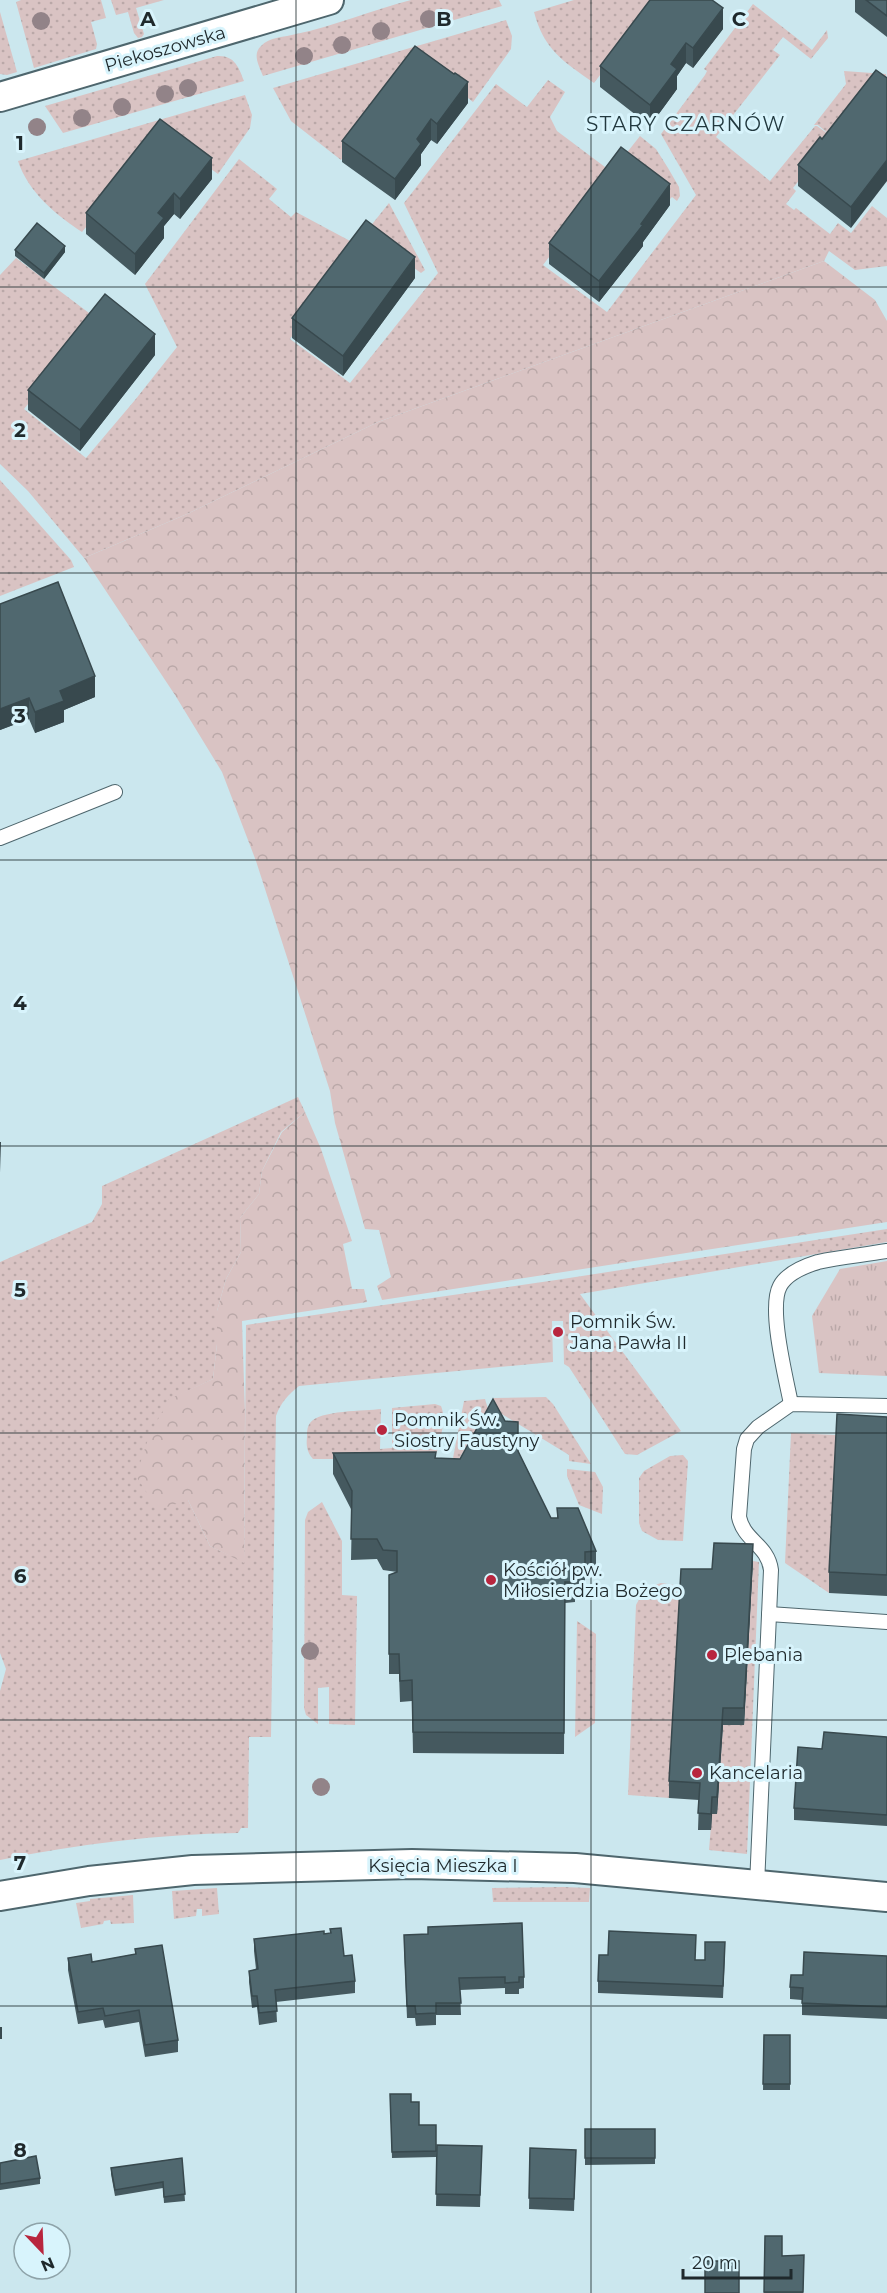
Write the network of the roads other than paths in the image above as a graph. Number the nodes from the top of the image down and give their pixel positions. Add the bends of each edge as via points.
1 (329, 0) edge
2 (0, 97) edge
3 (115, 792) dead end
4 (0, 838) edge
5 (887, 1251) edge
6 (791, 1404) junction
7 (887, 1406) edge
8 (769, 1614) junction
9 (887, 1622) edge
10 (757, 1885) junction
11 (0, 1896) edge
12 (887, 1897) edge

1 - 2 street, Piekoszowska
3 - 4 lane
5 - 6 lane via 818,1262 790,1274 780,1286 776,1321
6 - 7 lane
6 - 8 lane via 758,1427 744,1449 739,1517 747,1534 770,1559
8 - 9 lane
8 - 10 lane
10 - 11 street, Księcia Mieszka I via 575,1868 412,1864 193,1870
10 - 12 street, Księcia Mieszka I

